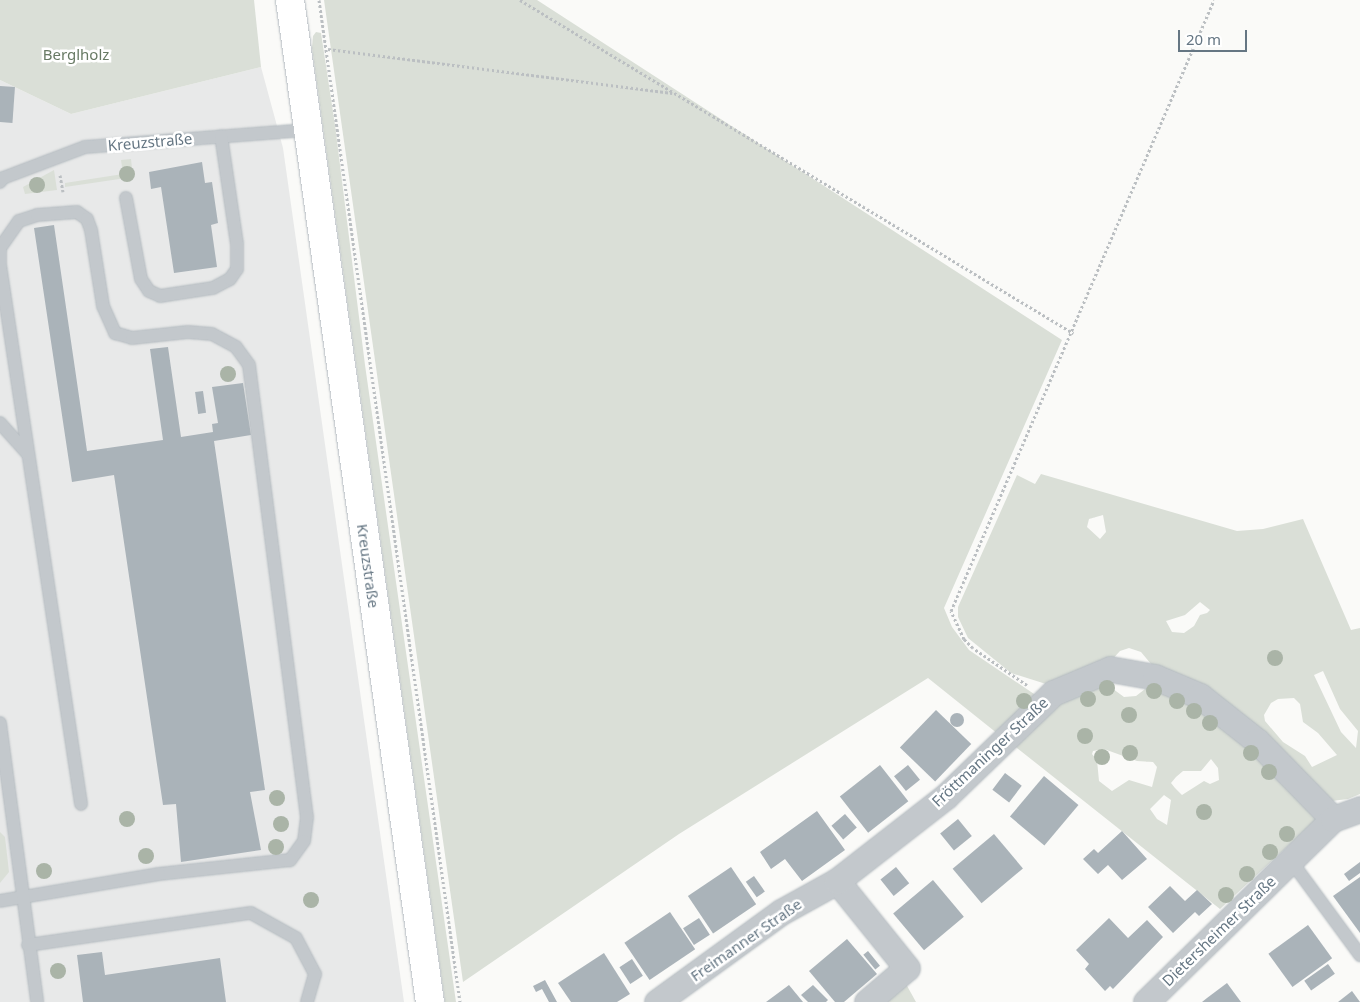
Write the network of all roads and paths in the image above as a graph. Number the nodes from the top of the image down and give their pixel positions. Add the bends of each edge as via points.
1 (290, 0) edge
2 (319, 0) edge
3 (520, 0) edge
4 (1214, 0) edge
5 (328, 50) junction
6 (676, 93) junction
7 (306, 130) junction
8 (221, 136) junction
9 (1, 179) edge
10 (126, 198) dead end
11 (0, 264) edge
12 (1073, 333) junction
13 (0, 423) edge
14 (28, 454) junction
15 (1054, 694) junction
16 (0, 723) edge
17 (81, 804) dead end
18 (1360, 809) edge
19 (1333, 819) junction
20 (1291, 861) junction
21 (837, 881) junction
22 (20, 895) junction
23 (0, 900) edge
24 (28, 945) junction
25 (1360, 955) edge
26 (37, 1002) edge
27 (307, 1002) edge
28 (430, 1002) edge
29 (460, 1002) edge
30 (657, 1002) edge
31 (867, 1002) edge
32 (1146, 1002) edge

1 - 7 main road, Kreuzstraße
2 - 5 path
3 - 6 path
4 - 12 path
5 - 6 path
5 - 29 path
6 - 12 path
7 - 8 lane, Kreuzstraße
7 - 28 main road, Kreuzstraße
8 - 9 lane, Kreuzstraße via 86,147
8 - 10 lane via 237,244 237,269 230,279 213,288 160,296 149,291 141,278
11 - 14 lane
11 - 22 lane via 0,248 19,221 37,215 77,212 87,219 91,230 103,306 115,333 132,338 188,332 212,334 236,347 248,365 307,817 304,841 290,860 159,874
12 - 15 path via 951,611 960,632 972,648 1009,676
13 - 14 lane
14 - 17 lane
15 - 19 street, Fröttmaninger Straße via 1110,669 1155,677 1200,696 1257,741
15 - 21 street, Fröttmaninger Straße via 945,797
16 - 22 lane
18 - 19 street, Dietersheimer Straße
19 - 20 street, Dietersheimer Straße
20 - 25 lane
20 - 32 street, Dietersheimer Straße
21 - 30 street, Freimanner Straße via 781,912
21 - 31 street via 907,968
22 - 23 lane
22 - 24 lane
24 - 26 lane
24 - 27 lane via 251,913 296,938 315,974

